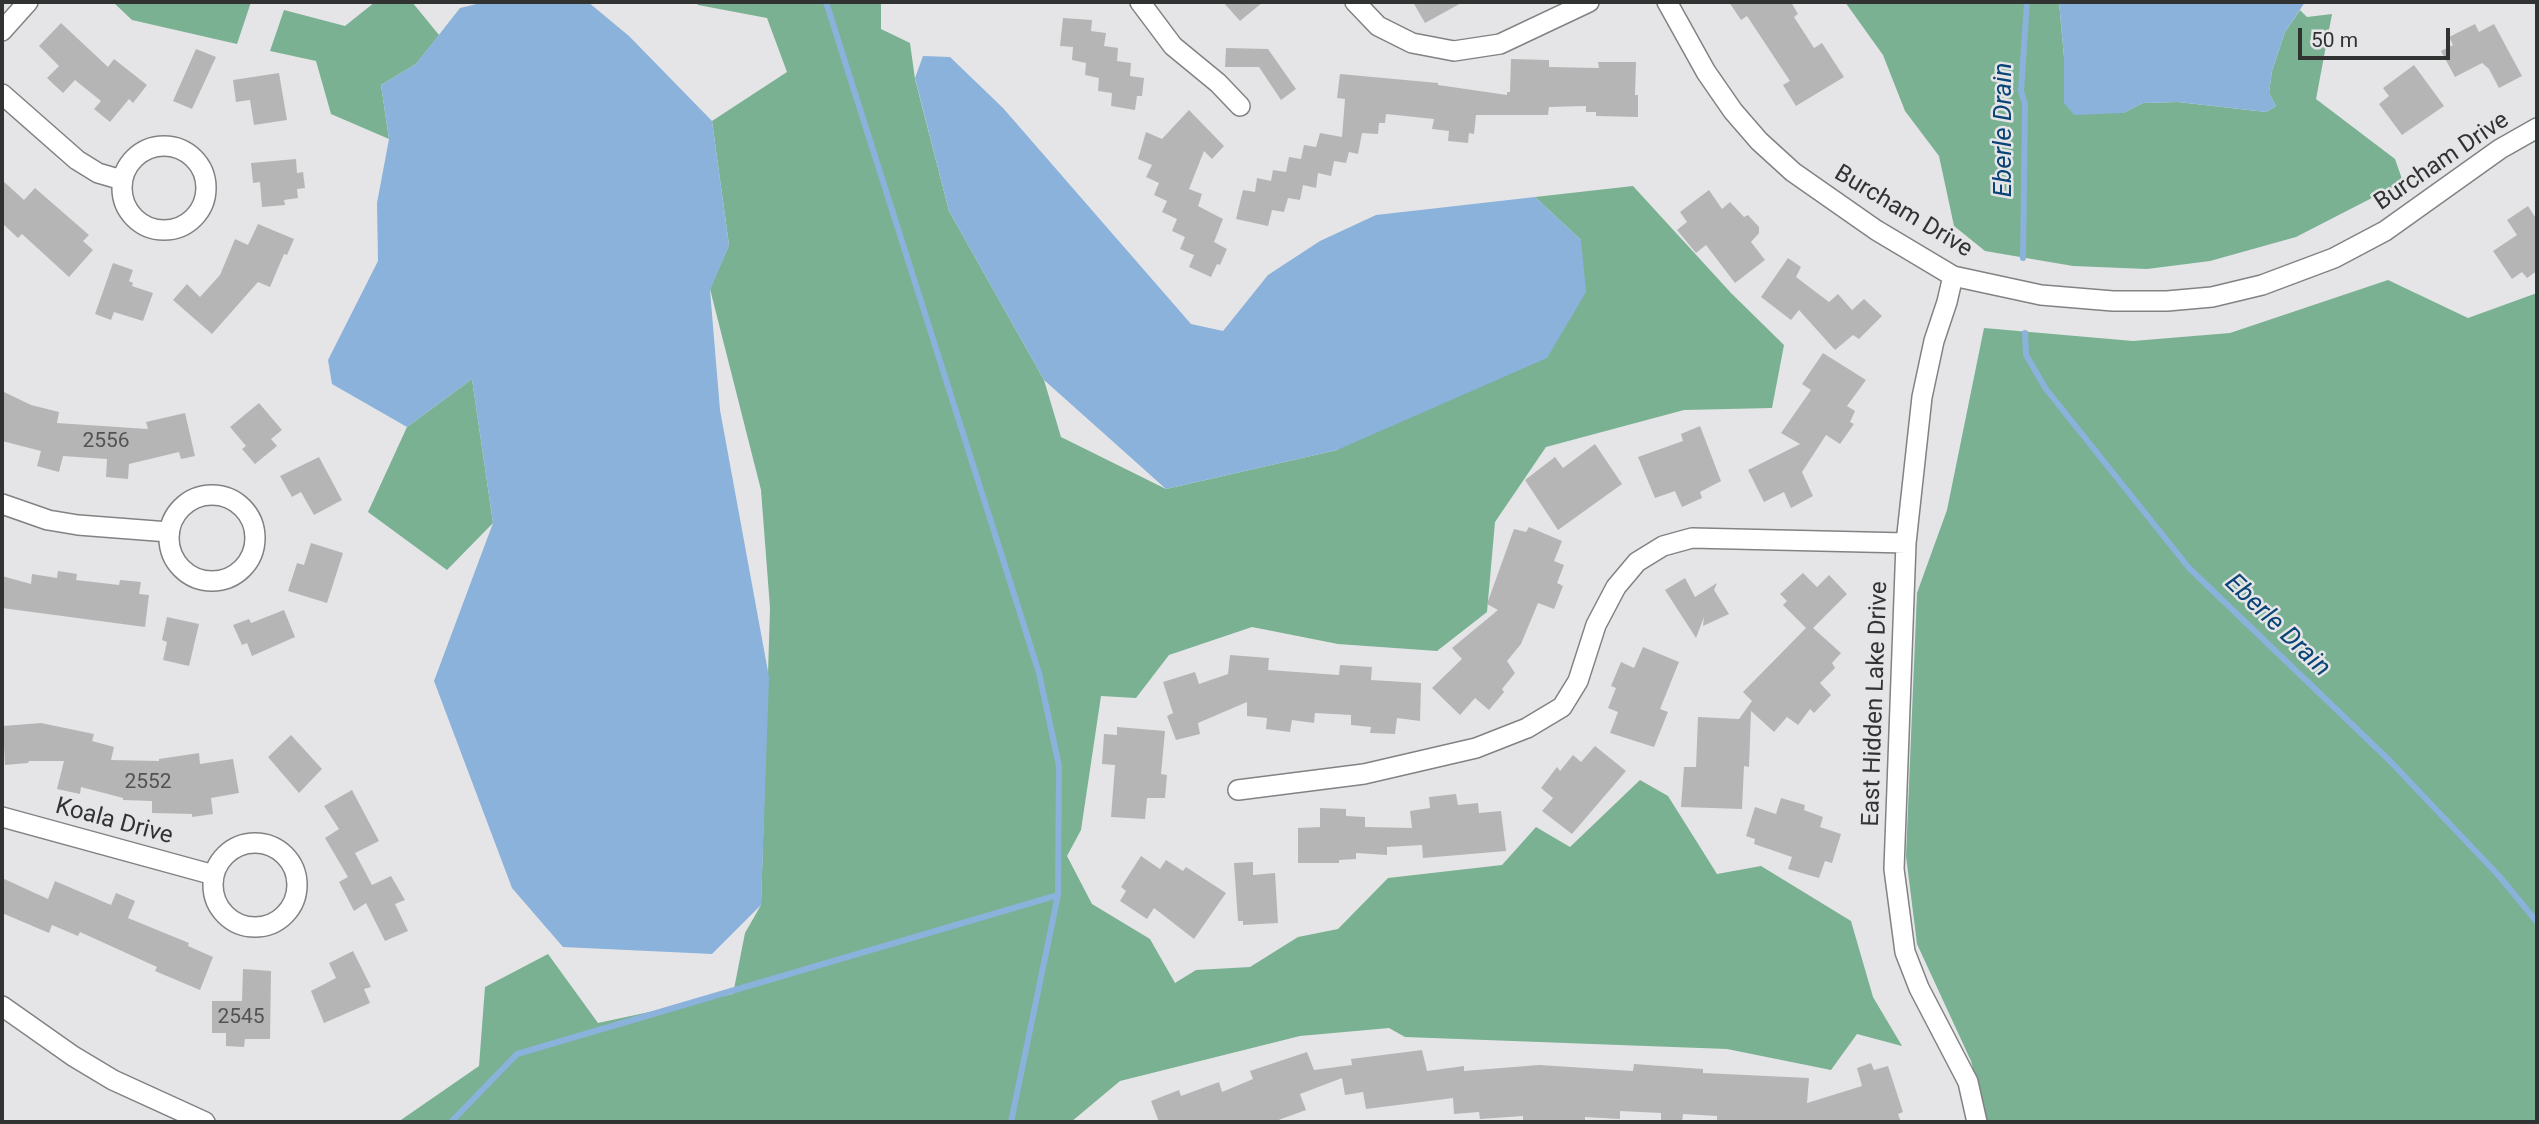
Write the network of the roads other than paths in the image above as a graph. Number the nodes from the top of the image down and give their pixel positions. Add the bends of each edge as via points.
1 (28, 2) edge
2 (1140, 2) edge
3 (1355, 2) edge
4 (1589, 2) edge
5 (1667, 2) edge
6 (2, 31) edge
7 (2, 94) edge
8 (1240, 106) dead end
9 (2537, 128) edge
10 (122, 180) junction
11 (1953, 276) junction
12 (2, 504) edge
13 (169, 532) junction
14 (1906, 543) junction
15 (1237, 790) dead end
16 (2, 817) edge
17 (214, 875) junction
18 (2, 1006) edge
19 (205, 1122) edge
20 (1977, 1122) edge

1 - 6 street
2 - 8 street via 1173,46
3 - 4 street via 1378,26 1412,43 1454,51 1500,44
5 - 11 street, Burcham Drive via 1706,72 1759,141 1793,172 1876,230
7 - 10 street via 77,160
9 - 11 street, Burcham Drive via 2368,240 2298,272 2237,292 2167,301 2093,300
10 - 10 street via 122,196 132,216 161,230 192,220 206,191 196,160 167,145 145,149 129,164
11 - 14 street, East Hidden Lake Drive via 1922,397
12 - 13 street via 48,520
13 - 13 street via 177,564 205,581 228,579 246,565 255,533 247,513 218,495 186,503
14 - 15 street via 1692,538 1663,546 1637,562 1616,587 1596,625 1578,681 1562,707 1527,728 1476,748 1364,774
14 - 20 street, East Hidden Lake Drive via 1894,869 1899,916 1905,952 1968,1082
16 - 17 street, Koala Drive
17 - 17 street via 218,906 244,926 276,922 295,896 291,864 265,845 233,849
18 - 19 street via 113,1080

